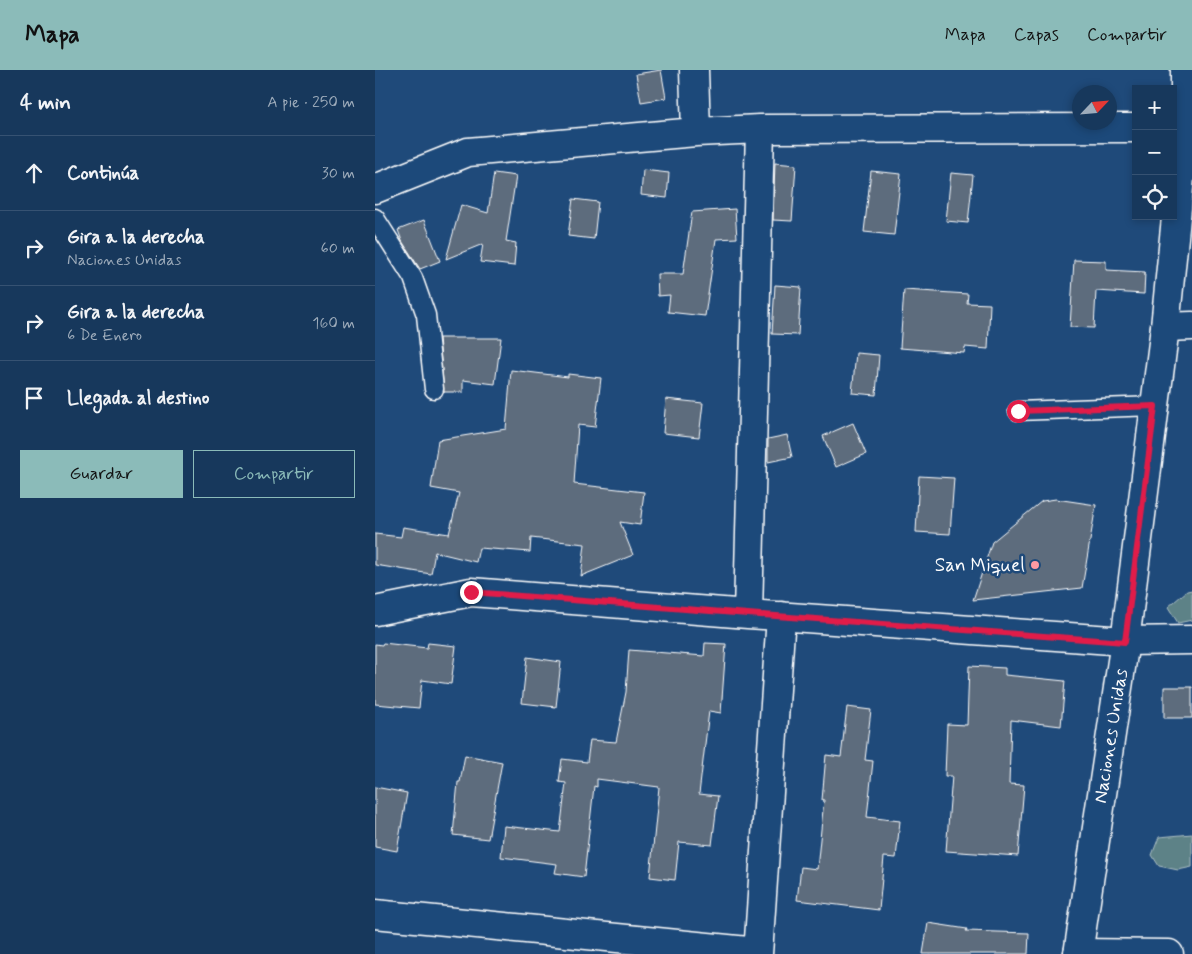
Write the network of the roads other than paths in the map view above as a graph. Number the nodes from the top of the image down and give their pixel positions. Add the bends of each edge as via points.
1 (694, 70) edge
2 (1185, 70) edge
3 (1132, 128) edge
4 (1179, 128) edge
5 (760, 129) junction
6 (696, 132) junction
7 (375, 189) edge
8 (375, 218) edge
9 (1192, 326) edge
10 (1165, 327) junction
11 (434, 389) dead end
12 (1155, 406) junction
13 (1018, 411) dead end
14 (375, 611) edge
15 (748, 614) junction
16 (781, 616) junction
17 (1192, 640) edge
18 (1125, 642) junction
19 (375, 914) edge
20 (758, 953) edge
21 (1078, 953) edge
22 (1169, 954) edge

1 - 6 street
2 - 4 street, Naciones Unidas
3 - 5 street
4 - 10 street, Naciones Unidas
5 - 6 street
5 - 15 street
6 - 7 street via 468,152
8 - 11 lane via 413,278 426,315
9 - 10 street
10 - 12 street, Naciones Unidas
12 - 13 lane
12 - 18 street, Naciones Unidas
14 - 15 street via 471,592
15 - 16 street
16 - 18 street
16 - 20 street
17 - 18 street
18 - 21 street, Naciones Unidas
19 - 20 street
21 - 22 street

